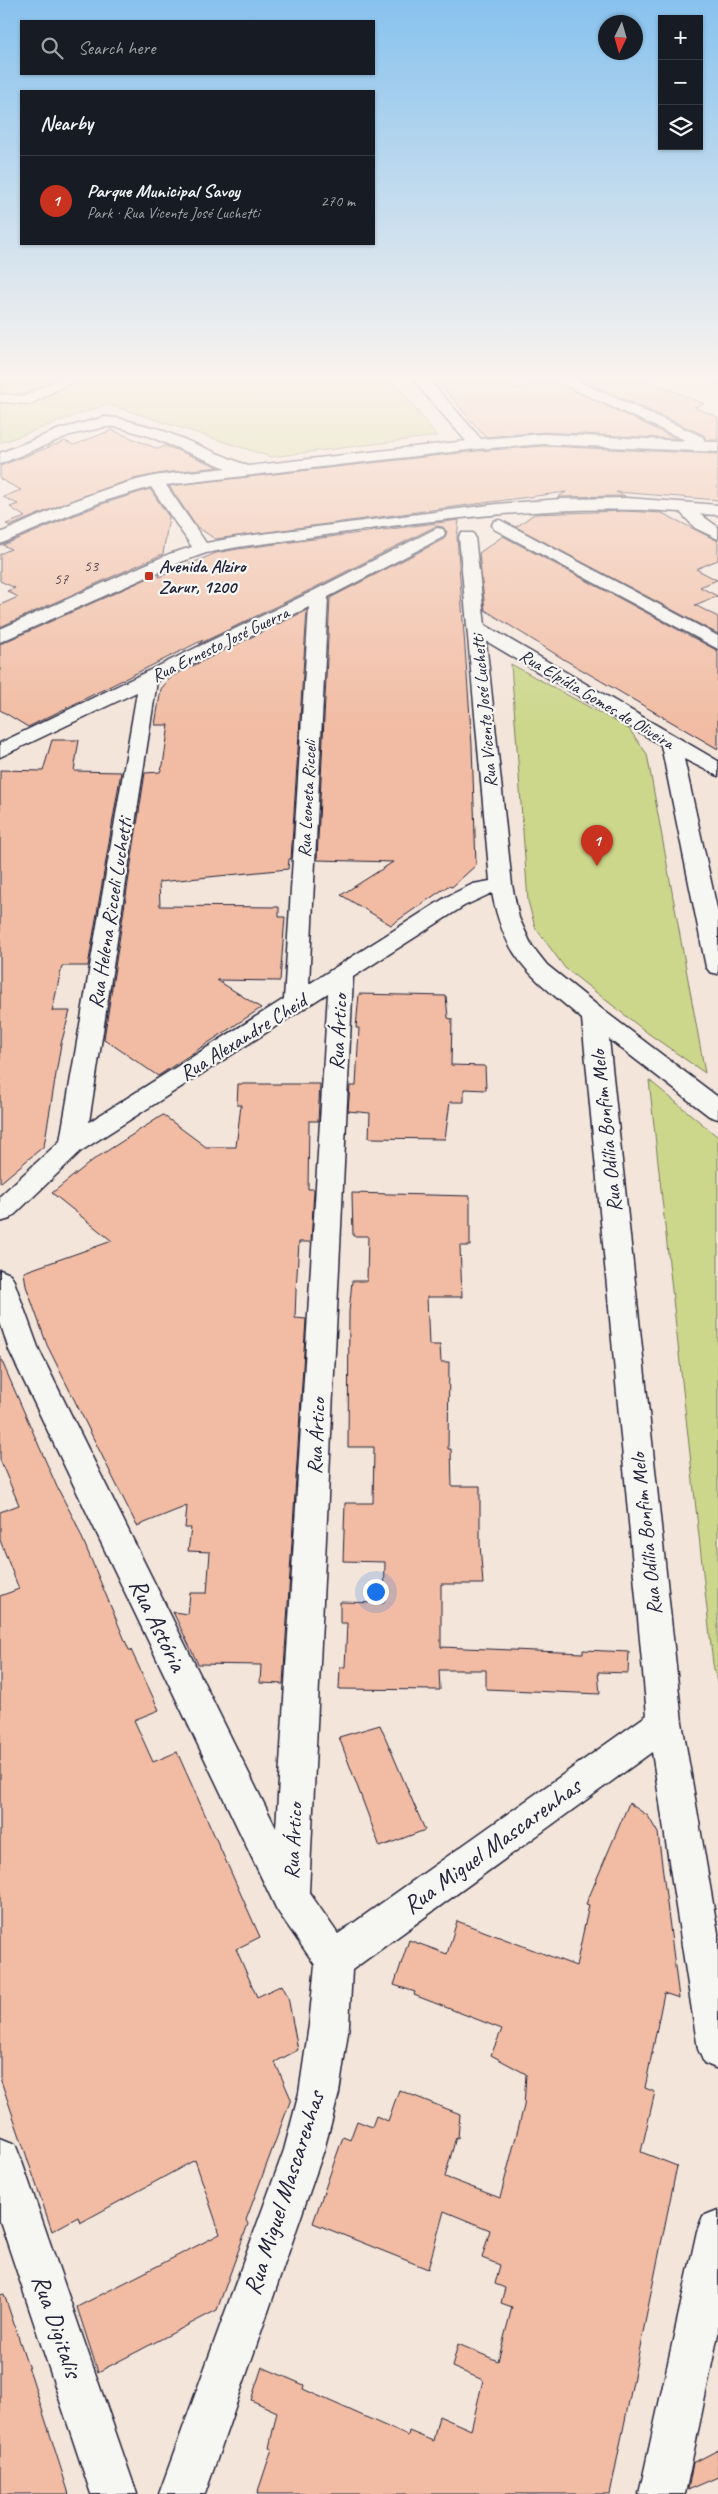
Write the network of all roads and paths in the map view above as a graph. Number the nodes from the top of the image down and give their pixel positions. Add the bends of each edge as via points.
1 (108, 493) edge
2 (164, 493) edge
3 (684, 507) junction
4 (718, 510) edge
5 (498, 517) junction
6 (421, 520) junction
7 (437, 533) junction
8 (718, 534) edge
9 (468, 537) junction
10 (0, 539) edge
11 (202, 549) junction
12 (319, 595) junction
13 (477, 628) junction
14 (0, 636) edge
15 (718, 643) edge
16 (148, 680) junction
17 (671, 743) junction
18 (0, 751) edge
19 (718, 770) edge
20 (501, 885) junction
21 (718, 967) edge
22 (341, 976) junction
23 (296, 1004) junction
24 (594, 1016) junction
25 (718, 1110) edge
26 (72, 1145) junction
27 (0, 1212) edge
28 (0, 1281) edge
29 (665, 1722) junction
30 (290, 1897) junction
31 (334, 1960) junction
32 (718, 2049) edge
33 (0, 2159) edge
34 (718, 2230) edge
35 (114, 2494) edge
36 (182, 2494) edge
37 (662, 2494) edge

1 - 10 street
2 - 11 street
3 - 4 street
3 - 5 street via 592,502
3 - 8 street via 700,524
5 - 6 street
5 - 9 street via 491,532
5 - 15 street
6 - 7 street
6 - 11 street
7 - 9 street
7 - 12 street, Rua Ernesto José Guerra
9 - 13 street, Rua Vicente José Luchetti
11 - 14 street via 130,576
12 - 16 street, Rua Ernesto José Guerra
12 - 23 street, Rua Leoneta Ricceli
13 - 17 street, Rua Elpídia Gomes de Oliveira
13 - 20 street, Rua Vicente José Luchetti
16 - 18 street, Rua Ernesto José Guerra
16 - 26 street, Rua Helena Ricceli Luchetti
17 - 19 street, Rua Elpídia Gomes de Oliveira
17 - 21 street
20 - 22 street, Rua Alexandre Cheid via 456,901
20 - 24 street, Rua Vicente José Luchetti via 508,918 521,948 539,970
22 - 23 street, Rua Alexandre Cheid
22 - 30 street, Rua Ártico
23 - 26 street, Rua Alexandre Cheid
24 - 25 street, Rua Vicente José Luchetti
24 - 29 street, Rua Odília Bonfim Melo
26 - 27 street, Rua Alexandre Cheid
28 - 30 street, Rua Astória via 24,1350
29 - 31 street, Rua Miguel Mascarenhas
29 - 32 street, Rua Odília Bonfim Melo
30 - 31 street, Rua Astória
31 - 36 street, Rua Miguel Mascarenhas via 319,2093 304,2150
33 - 35 street, Rua Digitalis
34 - 37 street

